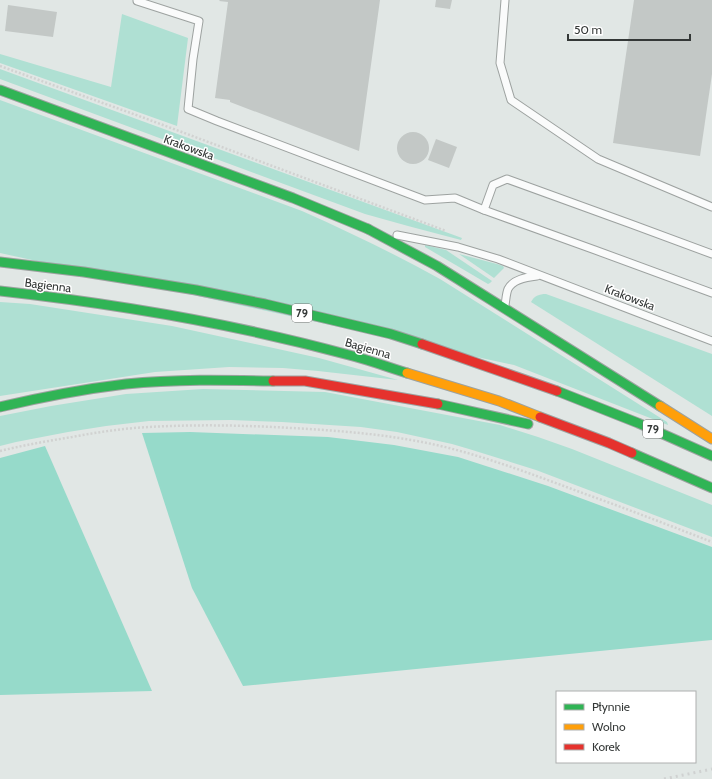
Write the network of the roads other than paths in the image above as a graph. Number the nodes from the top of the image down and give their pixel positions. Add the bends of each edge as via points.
1 (137, 0) edge
2 (505, 0) edge
3 (0, 90) edge
4 (712, 207) edge
5 (484, 210) junction
6 (368, 229) junction
7 (712, 254) edge
8 (0, 262) edge
9 (540, 276) junction
10 (0, 291) edge
11 (712, 294) edge
12 (505, 308) junction
13 (712, 341) edge
14 (0, 407) edge
15 (712, 439) edge
16 (609, 443) junction
17 (712, 456) edge
18 (712, 488) edge

1 - 5 lane via 199,21 188,109 425,200 455,198
2 - 4 lane via 500,63 511,100 598,159
3 - 6 main road, Krakowska via 293,198
5 - 7 lane via 493,185 507,179
5 - 11 lane
6 - 9 lane, Krakowska via 458,247 498,259
6 - 12 main road, Krakowska via 437,266
8 - 17 main road, Bagienna / 79 via 196,290 391,334 560,392
9 - 12 lane via 526,277 513,283 508,289
9 - 13 lane, Krakowska
10 - 16 main road, Bagienna / 79 via 196,320 350,355 499,401
12 - 15 main road, Krakowska
14 - 16 main road via 48,396 126,384 184,380 305,381 432,403
16 - 18 main road, Bagienna / 79

